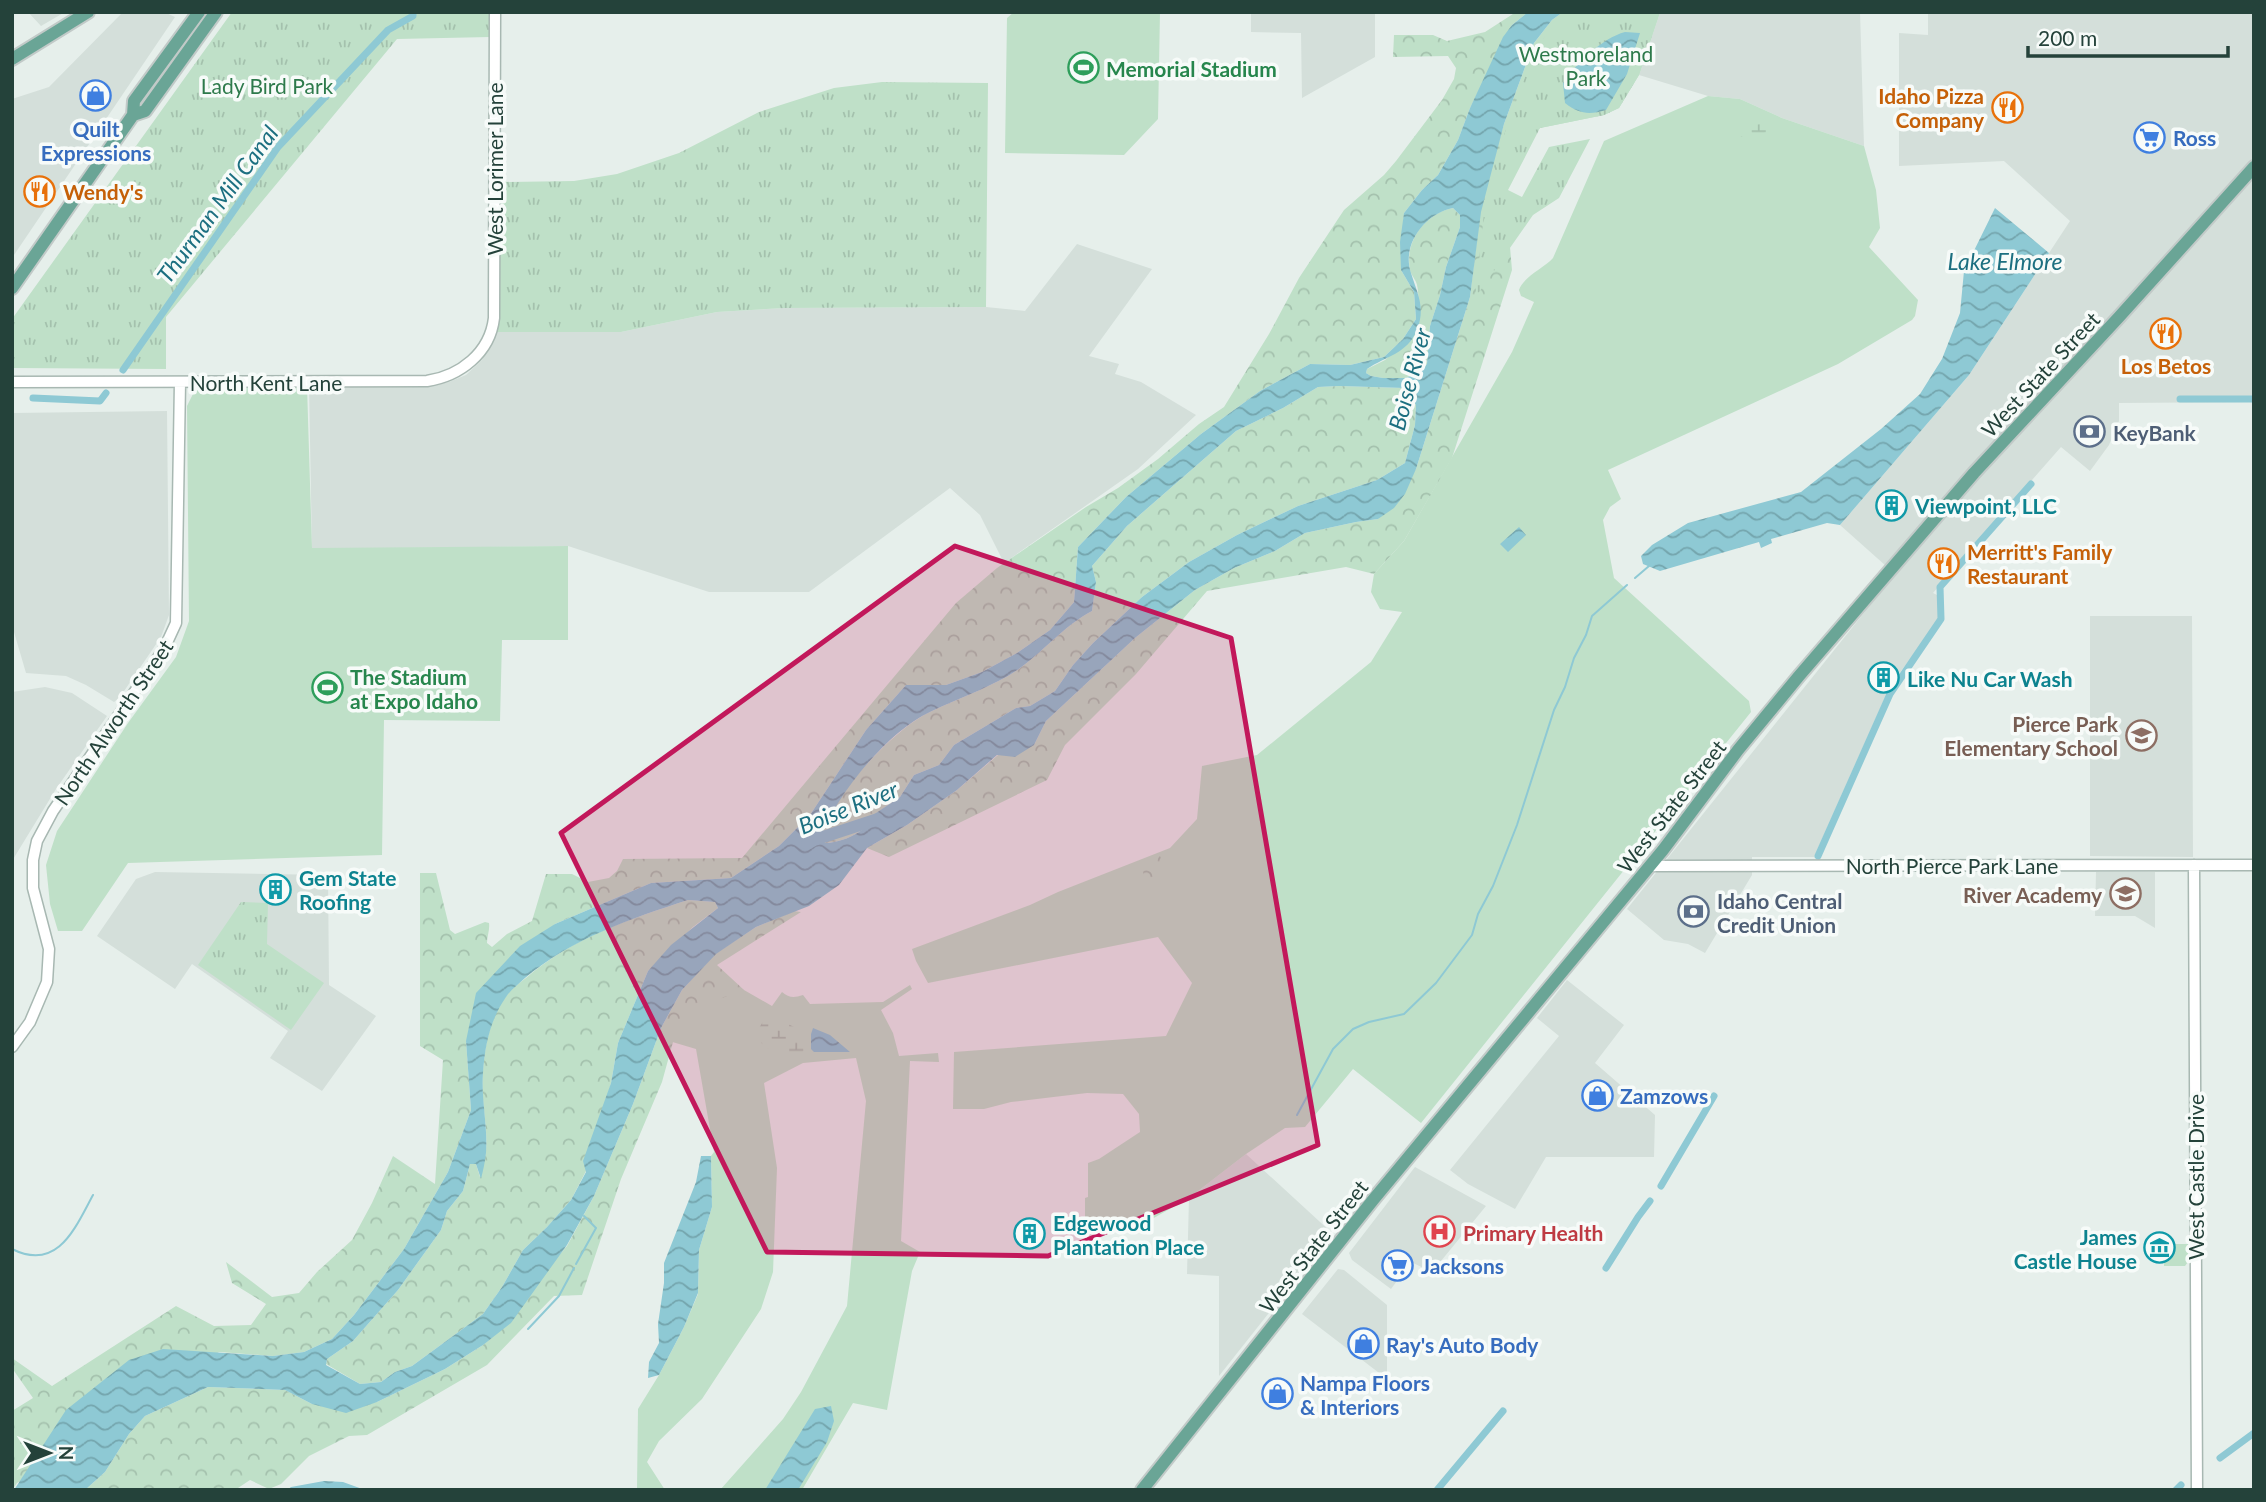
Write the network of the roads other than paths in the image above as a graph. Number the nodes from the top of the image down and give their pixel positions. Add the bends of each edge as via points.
1 (88, 12) edge
2 (199, 12) edge
3 (216, 12) edge
4 (495, 12) edge
5 (12, 59) edge
6 (133, 116) junction
7 (2254, 167) edge
8 (12, 288) edge
9 (493, 325) joint
10 (12, 382) edge
11 (180, 382) junction
12 (2254, 864) edge
13 (2194, 865) junction
14 (1650, 866) junction
15 (12, 1047) edge
16 (1142, 1490) edge
17 (2197, 1490) edge

1 - 5 main road
2 - 6 main road via 133,103
3 - 6 main road via 145,111
4 - 9 street, West Lorimer Lane
6 - 8 main road
7 - 14 main road, West State Street via 1880,581 1738,750
9 - 11 street, North Kent Lane via 476,357 438,379
10 - 11 street, North Kent Lane
11 - 15 street, North Alworth Street via 176,623 164,649 37,841 33,888 49,949 47,982 30,1022
12 - 13 street, North Pierce Park Lane
13 - 14 street, North Pierce Park Lane
13 - 17 street, West Castle Drive
14 - 16 main road, West State Street via 1373,1200

